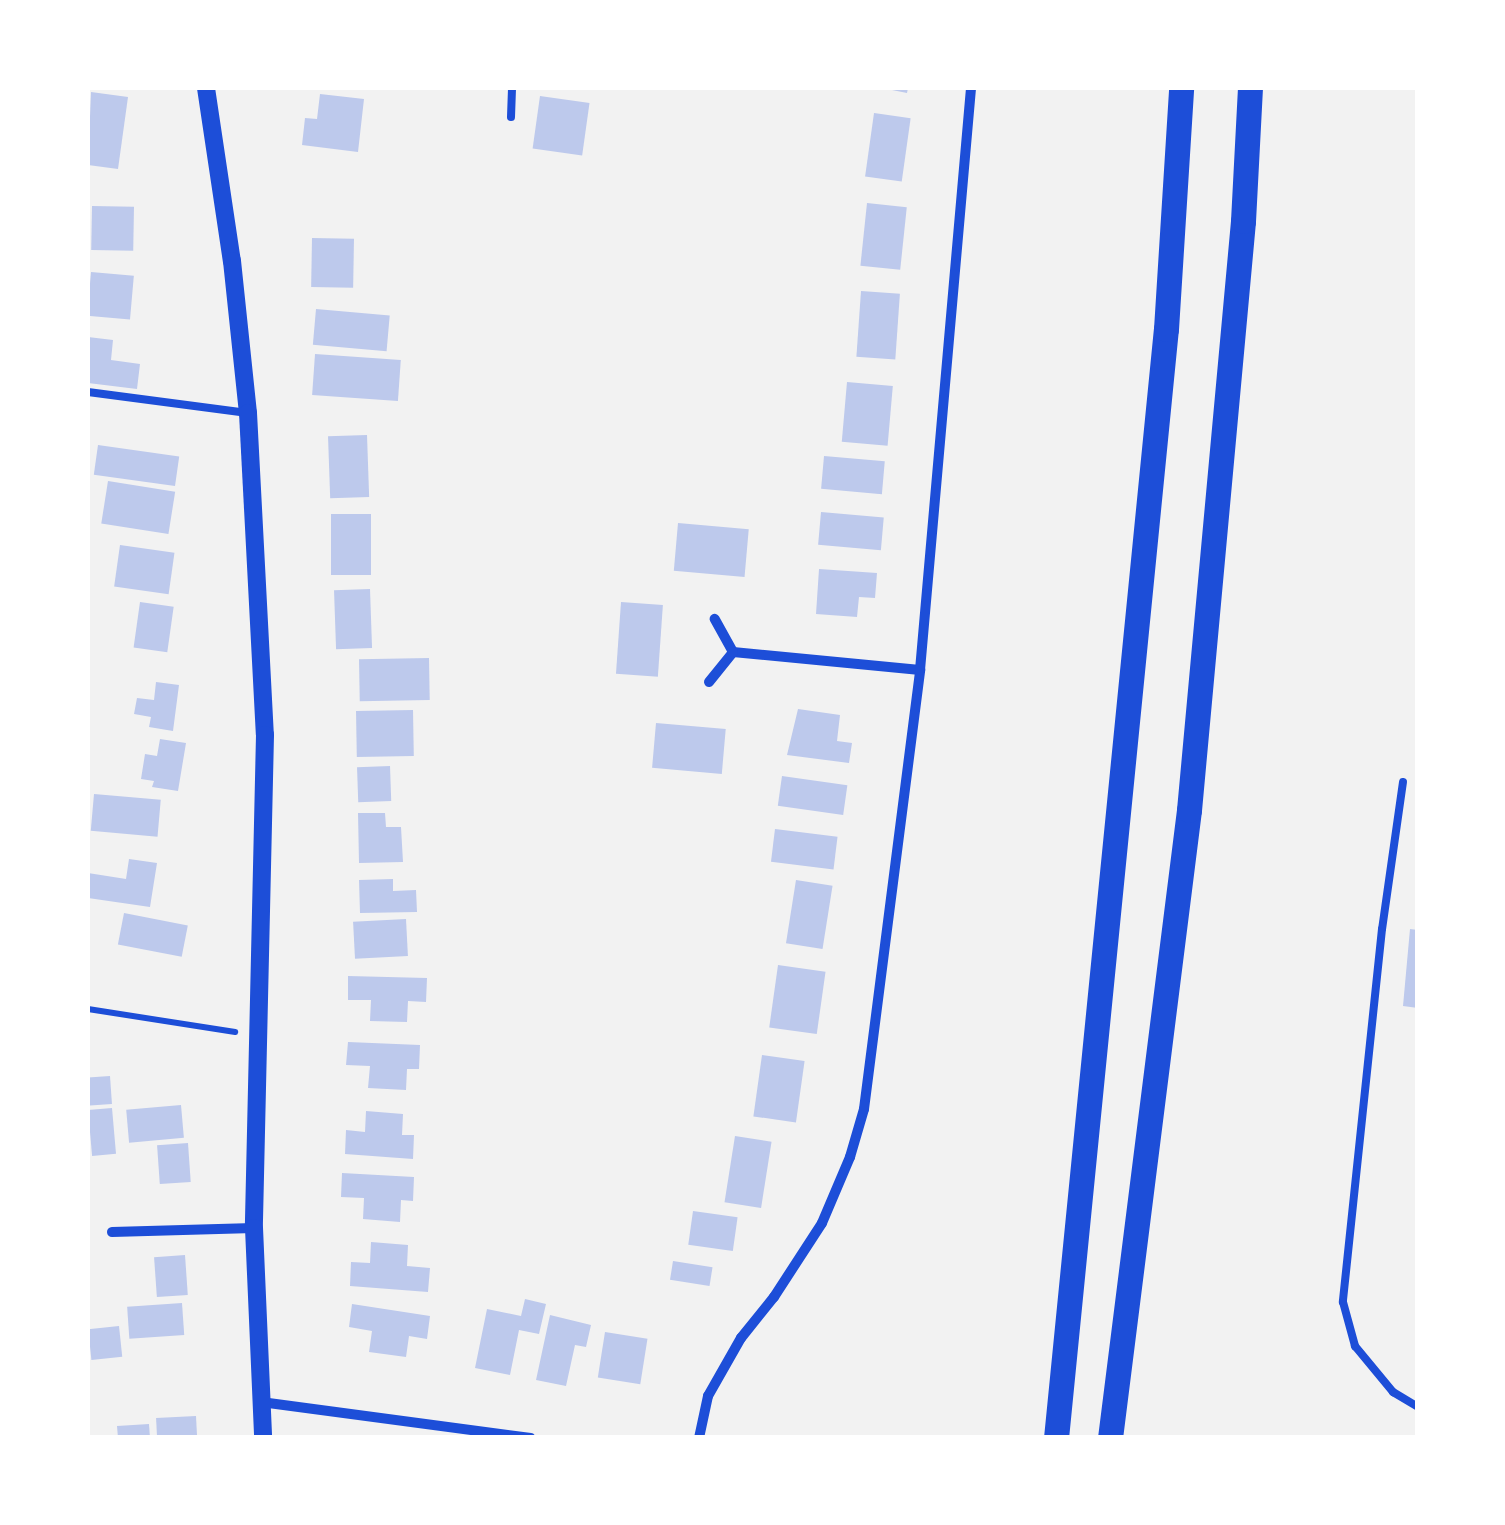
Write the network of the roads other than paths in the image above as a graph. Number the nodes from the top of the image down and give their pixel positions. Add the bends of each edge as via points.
1 (206, 88) edge
2 (512, 88) edge
3 (971, 88) edge
4 (1181, 88) edge
5 (1250, 88) edge
6 (511, 117) dead end
7 (88, 392) edge
8 (248, 414) junction
9 (715, 620) dead end
10 (733, 652) junction
11 (920, 670) junction
12 (709, 682) dead end
13 (1403, 782) dead end
14 (254, 1228) junction
15 (112, 1232) dead end
16 (261, 1402) junction
17 (1418, 1407) edge
18 (263, 1438) edge
19 (532, 1438) edge
20 (699, 1438) edge
21 (1056, 1438) edge
22 (1110, 1438) edge

1 - 8 street
2 - 6 lane
3 - 11 street
4 - 21 highway via 1166,329
5 - 22 highway via 1189,810
7 - 8 lane
8 - 14 street via 265,735
9 - 10 street
10 - 11 street
10 - 12 street
11 - 20 street via 864,1108 850,1157 822,1223 708,1396
13 - 17 lane via 1344,1302 1355,1346 1393,1392
14 - 15 street
14 - 16 street
16 - 18 street
16 - 19 street

